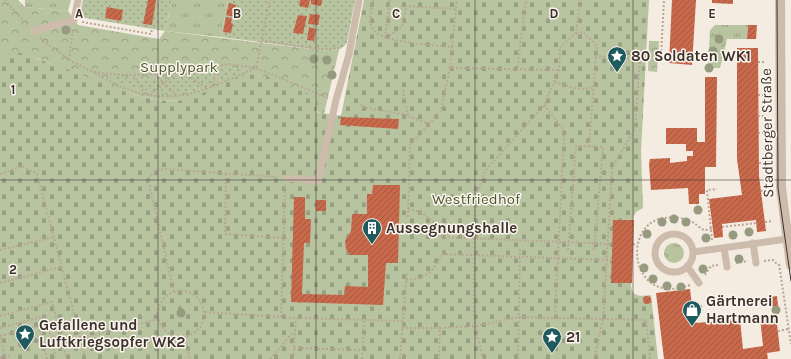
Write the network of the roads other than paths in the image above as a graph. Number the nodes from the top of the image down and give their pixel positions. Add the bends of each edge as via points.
1 (78, 0) edge
2 (359, 0) edge
3 (780, 0) edge
4 (33, 32) road end
5 (286, 178) road end
6 (787, 239) junction
7 (753, 243) junction
8 (724, 248) junction
9 (693, 252) junction
10 (756, 263) dead end
11 (791, 265) edge
12 (687, 266) junction
13 (727, 267) dead end
14 (699, 283) dead end

1 - 4 lane via 74,20
2 - 5 lane via 349,54 318,181
3 - 6 street, Stadtberger Straße via 781,188
6 - 7 lane
6 - 11 street, Stadtberger Straße
7 - 8 lane
7 - 10 lane
8 - 9 lane
8 - 13 lane
9 - 12 lane via 692,260
9 - 12 lane via 686,238 676,234 664,237 656,247 656,258 667,270 678,271
12 - 14 lane

